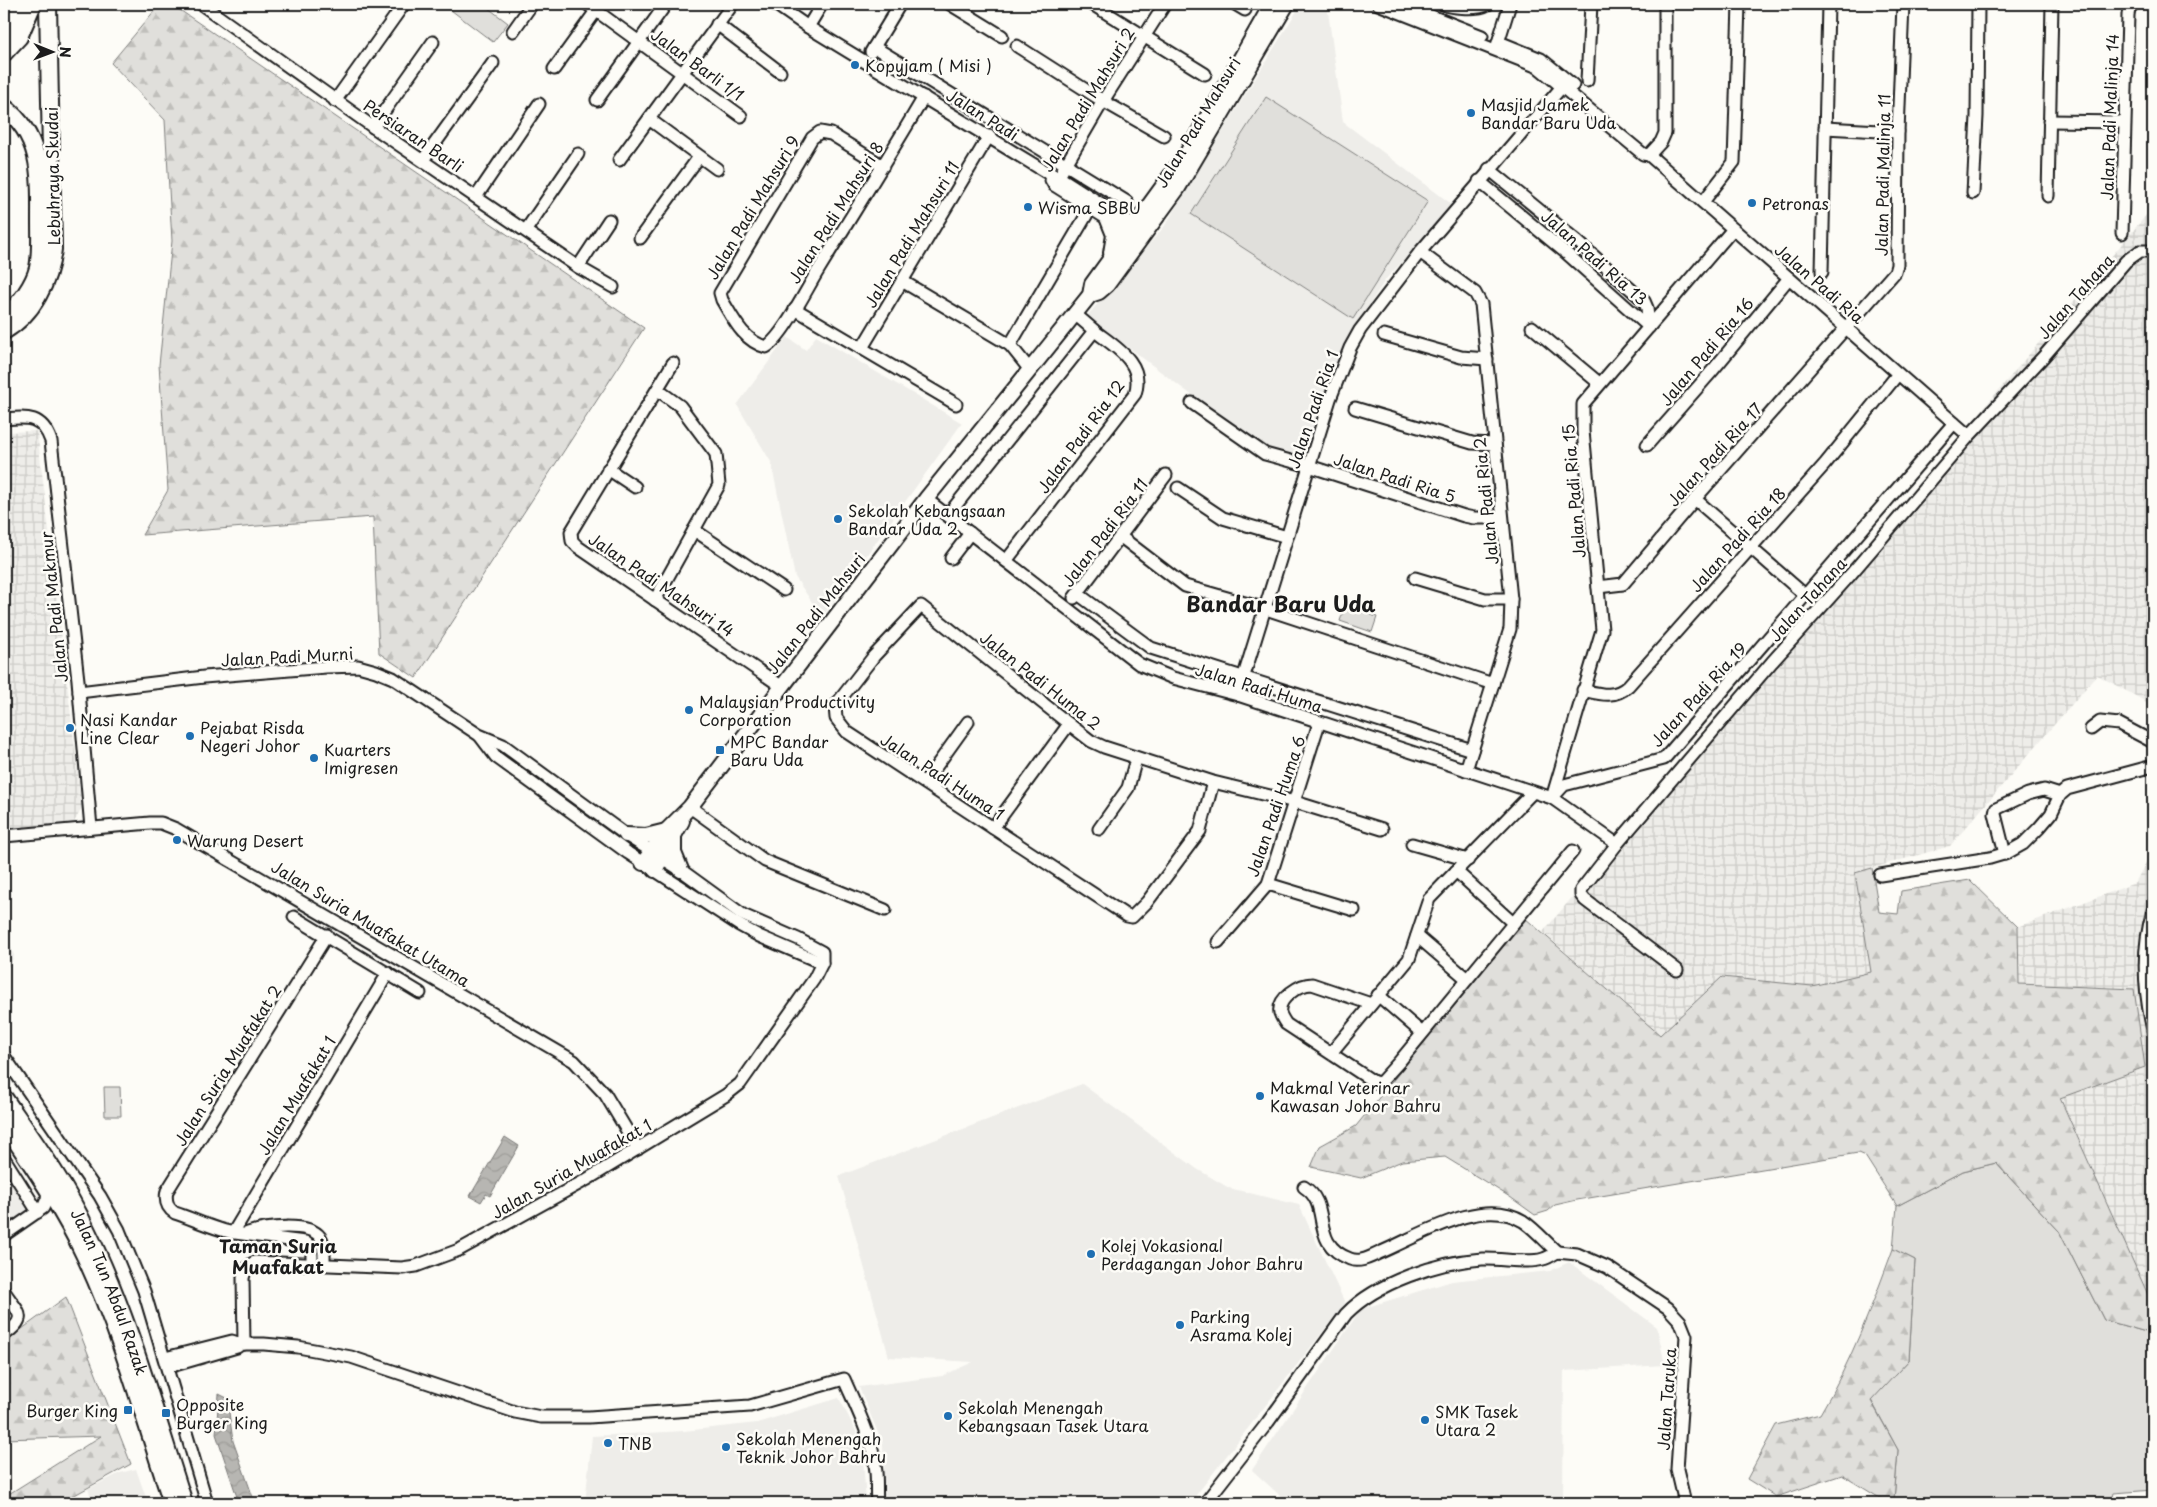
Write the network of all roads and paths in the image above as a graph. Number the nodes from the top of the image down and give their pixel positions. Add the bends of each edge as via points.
1 (14, 4) edge
2 (20, 4) edge
3 (33, 4) edge
4 (48, 4) edge
5 (201, 4) edge
6 (404, 4) edge
7 (532, 4) edge
8 (666, 4) edge
9 (732, 4) edge
10 (775, 4) edge
11 (822, 4) edge
12 (900, 4) edge
13 (950, 4) edge
14 (1092, 4) edge
15 (1165, 4) edge
16 (1287, 4) edge
17 (1378, 4) edge
18 (1401, 4) edge
19 (1443, 4) edge
20 (1488, 4) edge
21 (1510, 4) edge
22 (1591, 4) edge
23 (1665, 4) edge
24 (1739, 4) edge
25 (1828, 4) edge
26 (1903, 4) edge
27 (1978, 4) edge
28 (2052, 4) edge
29 (2133, 4) edge
30 (595, 6) edge
31 (1271, 7) edge
32 (717, 24) junction
33 (4, 25) edge
34 (808, 27) junction
35 (512, 31) dead end
36 (4, 33) edge
37 (1002, 36) dead end
38 (1142, 36) junction
39 (639, 41) junction
40 (433, 42) dead end
41 (1017, 46) dead end
42 (1497, 46) junction
43 (874, 47) junction
44 (4, 54) edge
45 (866, 61) junction
46 (493, 63) dead end
47 (554, 69) dead end
48 (780, 72) dead end
49 (684, 73) junction
50 (1205, 74) dead end
51 (1587, 81) dead end
52 (1564, 83) junction
53 (924, 97) junction
54 (597, 100) dead end
55 (336, 101) junction
56 (1103, 101) junction
57 (539, 104) dead end
58 (4, 107) edge
59 (741, 116) dead end
60 (649, 119) junction
61 (2049, 121) junction
62 (2124, 122) junction
63 (373, 128) junction
64 (1825, 128) junction
65 (1898, 132) junction
66 (989, 136) junction
67 (1164, 136) dead end
68 (578, 154) dead end
69 (1649, 155) junction
70 (698, 157) junction
71 (423, 160) junction
72 (619, 160) dead end
73 (1067, 164) junction
74 (883, 166) junction
75 (717, 169) dead end
76 (1490, 169) junction
77 (1056, 181) junction
78 (1479, 181) junction
79 (1504, 182) junction
80 (1178, 188) junction
81 (1495, 193) junction
82 (1973, 193) dead end
83 (2048, 196) dead end
84 (476, 197) junction
85 (1127, 202) dead end
86 (1703, 202) junction
87 (1087, 214) junction
88 (609, 220) dead end
89 (1108, 220) junction
90 (1733, 229) junction
91 (526, 230) junction
92 (1133, 230) junction
93 (2122, 233) dead end
94 (640, 238) dead end
95 (2153, 251) edge
96 (1420, 252) junction
97 (1110, 258) junction
98 (578, 267) junction
99 (1822, 272) dead end
100 (1789, 278) junction
101 (902, 281) junction
102 (613, 288) dead end
103 (1096, 293) junction
104 (795, 309) junction
105 (1075, 314) junction
106 (4, 318) edge
107 (1532, 327) dead end
108 (1649, 327) junction
109 (1846, 328) junction
110 (4, 331) edge
111 (1094, 331) junction
112 (1384, 335) dead end
113 (772, 343) joint
114 (1010, 345) junction
115 (862, 348) junction
116 (1487, 359) junction
117 (673, 362) dead end
118 (1030, 370) junction
119 (1898, 374) junction
120 (1599, 383) junction
121 (658, 390) junction
122 (1192, 403) dead end
123 (956, 404) dead end
124 (1355, 408) dead end
125 (4, 419) edge
126 (1954, 423) junction
127 (1969, 436) junction
128 (1495, 444) junction
129 (1647, 445) dead end
130 (1309, 466) junction
131 (608, 469) junction
132 (1166, 475) dead end
133 (636, 488) dead end
134 (1178, 488) dead end
135 (926, 499) junction
136 (1695, 499) junction
137 (948, 515) junction
138 (1502, 518) junction
139 (694, 530) junction
140 (970, 533) junction
141 (1121, 537) junction
142 (1287, 537) junction
143 (1750, 548) junction
144 (951, 558) dead end
145 (1006, 561) junction
146 (1415, 578) dead end
147 (1598, 587) junction
148 (784, 590) dead end
149 (1078, 594) junction
150 (1806, 596) junction
151 (1511, 599) junction
152 (655, 600) junction
153 (921, 606) joint
154 (1067, 608) junction
155 (1266, 609) junction
156 (1244, 677) junction
157 (1493, 684) junction
158 (781, 686) junction
159 (1583, 690) junction
160 (79, 692) junction
161 (1238, 695) junction
162 (1354, 712) junction
163 (968, 722) dead end
164 (1319, 723) junction
165 (1069, 724) junction
166 (2091, 729) dead end
167 (1347, 732) junction
168 (479, 735) junction
169 (2153, 742) edge
170 (1472, 750) junction
171 (1136, 759) junction
172 (2153, 766) edge
173 (1466, 770) junction
174 (925, 782) junction
175 (1213, 782) junction
176 (1532, 792) junction
177 (2060, 795) junction
178 (1552, 798) junction
179 (1295, 802) junction
180 (687, 811) junction
181 (96, 827) junction
182 (993, 828) junction
183 (1098, 829) dead end
184 (1382, 829) dead end
185 (670, 834) junction
186 (626, 835) junction
187 (4, 836) edge
188 (1412, 844) dead end
189 (1617, 844) junction
190 (1573, 851) dead end
191 (2005, 854) junction
192 (1468, 860) junction
193 (653, 861) junction
194 (681, 870) junction
195 (1456, 871) junction
196 (1880, 875) dead end
197 (1268, 884) junction
198 (885, 910) dead end
199 (1354, 910) dead end
200 (2153, 911) edge
201 (294, 917) dead end
202 (1513, 923) junction
203 (327, 936) junction
204 (1417, 936) junction
205 (1218, 942) dead end
206 (822, 963) junction
207 (1677, 970) dead end
208 (388, 973) junction
209 (1467, 978) junction
210 (420, 993) dead end
211 (1375, 999) junction
212 (2153, 1030) edge
213 (1422, 1033) junction
214 (1331, 1053) junction
215 (4, 1056) edge
216 (4, 1098) edge
217 (4, 1123) edge
218 (625, 1127) junction
219 (638, 1149) junction
220 (4, 1158) edge
221 (620, 1160) junction
222 (1304, 1187) dead end
223 (48, 1189) junction
224 (41, 1210) junction
225 (62, 1213) junction
226 (233, 1233) junction
227 (248, 1234) junction
228 (4, 1235) edge
229 (1557, 1252) junction
230 (312, 1264) junction
231 (324, 1264) junction
232 (4, 1291) edge
233 (243, 1323) junction
234 (4, 1335) edge
235 (220, 1342) junction
236 (242, 1344) junction
237 (264, 1344) junction
238 (167, 1362) junction
239 (172, 1503) edge
240 (184, 1503) edge
241 (207, 1503) edge
242 (877, 1503) edge
243 (1205, 1503) edge
244 (1685, 1503) edge

1 - 33 highway
2 - 36 highway via 14,21
3 - 44 highway via 19,37
4 - 110 highway, Lebuhraya Skudai via 53,249 49,271 37,297 24,315
5 - 55 street, Persiaran Barli
6 - 55 street via 367,50
7 - 35 street
8 - 39 street
9 - 32 street
10 - 34 street, Jalan Padi
11 - 34 street
12 - 43 street
13 - 37 street
14 - 38 street
15 - 38 street, Jalan Padi Mahsuri 2
16 - 80 main road, Jalan Padi Mahsuri
17 - 42 street, Jalan Padi Ria
18 - 42 street, Jalan Padi Ria
19 - 20 street via 1464,7
21 - 42 street
22 - 51 street
23 - 69 street via 1665,133
24 - 86 street via 1734,162
25 - 64 street
26 - 65 street, Jalan Padi Malinja 11
27 - 82 street
28 - 61 street
29 - 62 street, Jalan Padi Malinja 14 via 2128,16
30 - 39 street, Jalan Barli 1/1
30 - 47 street
31 - 92 main road, Jalan Padi Mahsuri via 1187,153
32 - 48 street
32 - 49 street
34 - 45 street, Jalan Padi
38 - 50 street
38 - 56 street, Jalan Padi Mahsuri 2
39 - 49 street, Jalan Barli 1/1
39 - 54 street
40 - 63 street
41 - 56 street
42 - 52 street, Jalan Padi Ria via 1541,59
43 - 45 street
43 - 73 street
45 - 53 street, Jalan Padi
46 - 71 street
49 - 59 street, Jalan Barli 1/1
49 - 60 street
52 - 69 street, Jalan Padi Ria via 1643,154
52 - 76 street, Jalan Padi Ria 1
53 - 66 street, Jalan Padi
53 - 74 street, Jalan Padi Mahsuri 8
55 - 63 street, Persiaran Barli
56 - 67 street
56 - 73 street, Jalan Padi Mahsuri 2
57 - 84 street
58 - 106 highway via 30,138 36,153 40,183 38,269 24,297
60 - 70 street
60 - 72 street
61 - 62 street
61 - 83 street
62 - 93 street, Jalan Padi Malinja 14
63 - 71 street, Persiaran Barli
64 - 65 street
64 - 99 street
65 - 109 street, Jalan Padi Malinja 11 via 1896,269
66 - 77 street, Jalan Padi
66 - 101 street, Jalan Padi Mahsuri 11
68 - 91 street
69 - 86 street, Jalan Padi Ria
70 - 75 street
70 - 94 street
71 - 84 street, Persiaran Barli
73 - 77 street, Jalan Padi Mahsuri 2
73 - 85 street
74 - 104 street, Jalan Padi Mahsuri 8
74 - 113 street, Jalan Padi Mahsuri 9 via 830,134 820,132 812,138 720,293 745,336 757,345 766,347
76 - 78 street, Jalan Padi Ria 1
76 - 79 street, Jalan Padi Ria 13
77 - 87 street, Jalan Padi
77 - 92 street, Jalan Padi
78 - 81 street, Jalan Padi Ria 13
78 - 96 street, Jalan Padi Ria 1
79 - 81 street
79 - 108 street, Jalan Padi Ria 13 via 1577,241 1644,302
80 - 92 main road via 1172,191 1144,228
80 - 103 main road, Jalan Padi Mahsuri via 1140,243
81 - 108 street, Jalan Padi Ria 13
84 - 91 street, Persiaran Barli
86 - 90 street, Jalan Padi Ria
87 - 89 street, Jalan Padi
87 - 114 street
88 - 98 street
89 - 92 street, Jalan Padi
89 - 97 main road via 1114,235
90 - 100 street, Jalan Padi Ria
90 - 108 street, Jalan Padi Ria 15
91 - 98 street, Persiaran Barli
92 - 97 main road, Jalan Padi Mahsuri
92 - 103 main road via 1136,240
95 - 127 street, Jalan Tahana via 2140,251 2126,261
96 - 116 street, Jalan Padi Ria 2 via 1479,298
96 - 130 street, Jalan Padi Ria 1 via 1360,330 1350,348
97 - 103 main road, Jalan Padi Mahsuri via 1092,284
98 - 102 street, Persiaran Barli
100 - 109 street, Jalan Padi Ria
100 - 129 street, Jalan Padi Ria 16
101 - 114 street
101 - 115 street, Jalan Padi Mahsuri 11
103 - 105 main road, Jalan Padi Mahsuri
104 - 113 street, Jalan Padi Mahsuri 8
104 - 115 street
105 - 111 street, Jalan Padi Ria 12
105 - 118 main road, Jalan Padi Mahsuri
107 - 120 street
108 - 120 street, Jalan Padi Ria 15
109 - 119 street, Jalan Padi Ria
109 - 136 street, Jalan Padi Ria 17
111 - 137 street
111 - 145 street, Jalan Padi Ria 12 via 1128,358 1138,380 1134,394
112 - 116 street via 1462,357
114 - 118 street
115 - 123 street
116 - 128 street, Jalan Padi Ria 2
117 - 121 street, Jalan Padi Mahsuri 14
118 - 135 main road, Jalan Padi Mahsuri
119 - 126 street, Jalan Padi Ria
119 - 143 street, Jalan Padi Ria 18 via 1825,464
120 - 147 street, Jalan Padi Ria 15 via 1582,409
121 - 131 street, Jalan Padi Mahsuri 14
121 - 139 street via 680,406 716,454 719,485
122 - 130 street, Jalan Padi Ria 5 via 1265,454
124 - 128 street via 1472,443
125 - 160 street, Jalan Padi Makmur via 25,417 34,420 42,424 51,441
126 - 127 street, Jalan Padi Ria
126 - 150 street, Jalan Padi Ria 19
127 - 189 street, Jalan Tahana
128 - 138 street, Jalan Padi Ria 2
130 - 138 street, Jalan Padi Ria 5 via 1464,516
130 - 142 street, Jalan Padi Ria 1
131 - 133 street
131 - 152 street, Jalan Padi Mahsuri 14 via 571,532 572,541
132 - 141 street, Jalan Padi Ria 11
134 - 142 street via 1222,518
135 - 137 street, Jalan Padi Huma
135 - 158 main road, Jalan Padi Mahsuri
136 - 143 street
136 - 147 street, Jalan Padi Ria 17 via 1623,584
137 - 140 street, Jalan Padi Huma
138 - 151 street, Jalan Padi Ria 2
139 - 148 street
139 - 152 street
140 - 144 street
140 - 145 street, Jalan Padi Huma
141 - 149 street, Jalan Padi Ria 11
141 - 155 street via 1185,586
142 - 155 street, Jalan Padi Ria 1
143 - 150 street
143 - 159 street, Jalan Padi Ria 18 via 1623,691 1607,695
145 - 154 street, Jalan Padi Huma
146 - 151 street via 1485,600
147 - 159 street, Jalan Padi Ria 15 via 1602,630
149 - 154 street, Jalan Padi Ria 11
149 - 156 street, Jalan Padi Huma via 1152,648
150 - 178 street, Jalan Padi Ria 19 via 1664,759 1564,785
151 - 157 street, Jalan Padi Ria 2 via 1510,629
152 - 158 street, Jalan Padi Mahsuri 14
153 - 165 street, Jalan Padi Huma 2
153 - 174 street, Jalan Padi Huma 1 via 874,656 835,706 836,718 847,732
154 - 161 street, Jalan Padi Huma via 1139,664 1173,678
155 - 156 street, Jalan Padi Ria 1
155 - 157 street
156 - 161 street, Jalan Padi Ria 1
156 - 162 street, Jalan Padi Huma
157 - 170 street, Jalan Padi Ria 2
158 - 180 main road, Jalan Padi Mahsuri
159 - 178 street, Jalan Padi Ria 15
160 - 168 street, Jalan Padi Murni via 219,676 358,666 393,678
160 - 181 street, Jalan Padi Makmur
161 - 164 street, Jalan Padi Huma
162 - 167 street
162 - 170 street, Jalan Padi Huma
163 - 174 street
164 - 167 street, Jalan Padi Huma
164 - 179 street, Jalan Padi Huma 6
165 - 171 street, Jalan Padi Huma 2 via 1091,741
165 - 182 street
166 - 169 street via 2100,722 2118,724
167 - 173 street, Jalan Padi Huma
168 - 186 street, Jalan Padi Murni via 503,745
168 - 193 street, Jalan Padi Murni via 496,757
170 - 173 street, Jalan Padi Ria 2
171 - 175 street, Jalan Padi Huma 2
171 - 183 street via 1128,788
172 - 177 street via 2067,789
173 - 176 street, Jalan Padi Huma
174 - 182 street, Jalan Padi Huma 1
175 - 179 street, Jalan Padi Huma 2
175 - 182 street, Jalan Padi Huma 1 via 1200,831 1132,917
176 - 178 street, Jalan Padi Huma
176 - 192 street
177 - 191 street via 2051,814 2039,828
177 - 191 street via 2044,790 1996,809
178 - 189 street, Jalan Padi Huma
179 - 184 street, Jalan Padi Huma 2
179 - 197 street, Jalan Padi Huma 6
180 - 185 main road, Jalan Padi Mahsuri
180 - 198 street via 765,861
181 - 187 street, Jalan Suria Muafakat Utama
181 - 218 street, Jalan Suria Muafakat Utama via 161,823 188,836 574,1061 605,1094
185 - 186 main road
185 - 193 main road, Jalan Padi Mahsuri
185 - 194 main road
186 - 193 street, Jalan Padi Murni
188 - 192 street
189 - 207 street, Jalan Tahana via 1581,894
190 - 202 street
191 - 196 street
192 - 195 street
193 - 194 street
193 - 206 street via 759,936
194 - 206 street via 743,915 818,949 822,952
195 - 202 street
195 - 204 street via 1429,899
197 - 199 street
197 - 205 street, Jalan Padi Huma 6
200 - 212 street via 2145,960
201 - 203 street
202 - 209 street
203 - 208 street
203 - 226 street, Jalan Suria Muafakat 2 via 167,1191 168,1204 175,1212
204 - 209 street
204 - 211 street via 1409,959
206 - 219 street, Jalan Suria Muafakat 1 via 740,1084
208 - 210 street
208 - 226 street, Jalan Muafakat 1
209 - 213 street
211 - 213 street
211 - 214 street
211 - 214 street via 1312,984 1303,984 1292,990 1281,1005 1280,1013 1286,1024
213 - 214 street via 1378,1083
215 - 238 street via 100,1196 119,1230
216 - 240 highway, Jalan Tun Abdul Razak via 56,1174 98,1254 120,1309
217 - 223 highway, Jalan Tun Abdul Razak
218 - 219 street, Jalan Suria Muafakat Utama
218 - 221 street via 627,1141
219 - 221 street, Jalan Suria Muafakat 1
220 - 224 street
221 - 231 street, Jalan Suria Muafakat 1 via 459,1250 416,1266
222 - 229 street via 1312,1192 1320,1211 1324,1237 1337,1253 1352,1260 1363,1260 1407,1242 1440,1224 1485,1214 1503,1214 1522,1220
223 - 224 street
223 - 225 highway, Jalan Tun Abdul Razak
224 - 225 street via 49,1208
224 - 228 street
225 - 239 highway, Jalan Tun Abdul Razak via 85,1255 111,1320
226 - 227 street
227 - 230 street via 305,1242 312,1250
227 - 231 street via 260,1229 281,1228 315,1232 322,1239
229 - 243 street via 1542,1260 1463,1261 1400,1278 1360,1300 1346,1314
229 - 244 street, Jalan Taruka via 1577,1254 1607,1267 1668,1308 1680,1321 1686,1336 1678,1469
230 - 231 street, Jalan Suria Muafakat 1
230 - 233 street, Jalan Suria Muafakat 1 via 250,1264 243,1278
232 - 234 street via 20,1319
233 - 235 street
233 - 236 street
233 - 237 street
235 - 236 street
235 - 238 street
236 - 237 street
236 - 238 street
237 - 242 street via 351,1357 515,1412 541,1417 589,1417 750,1406 844,1379 872,1449
238 - 241 street

